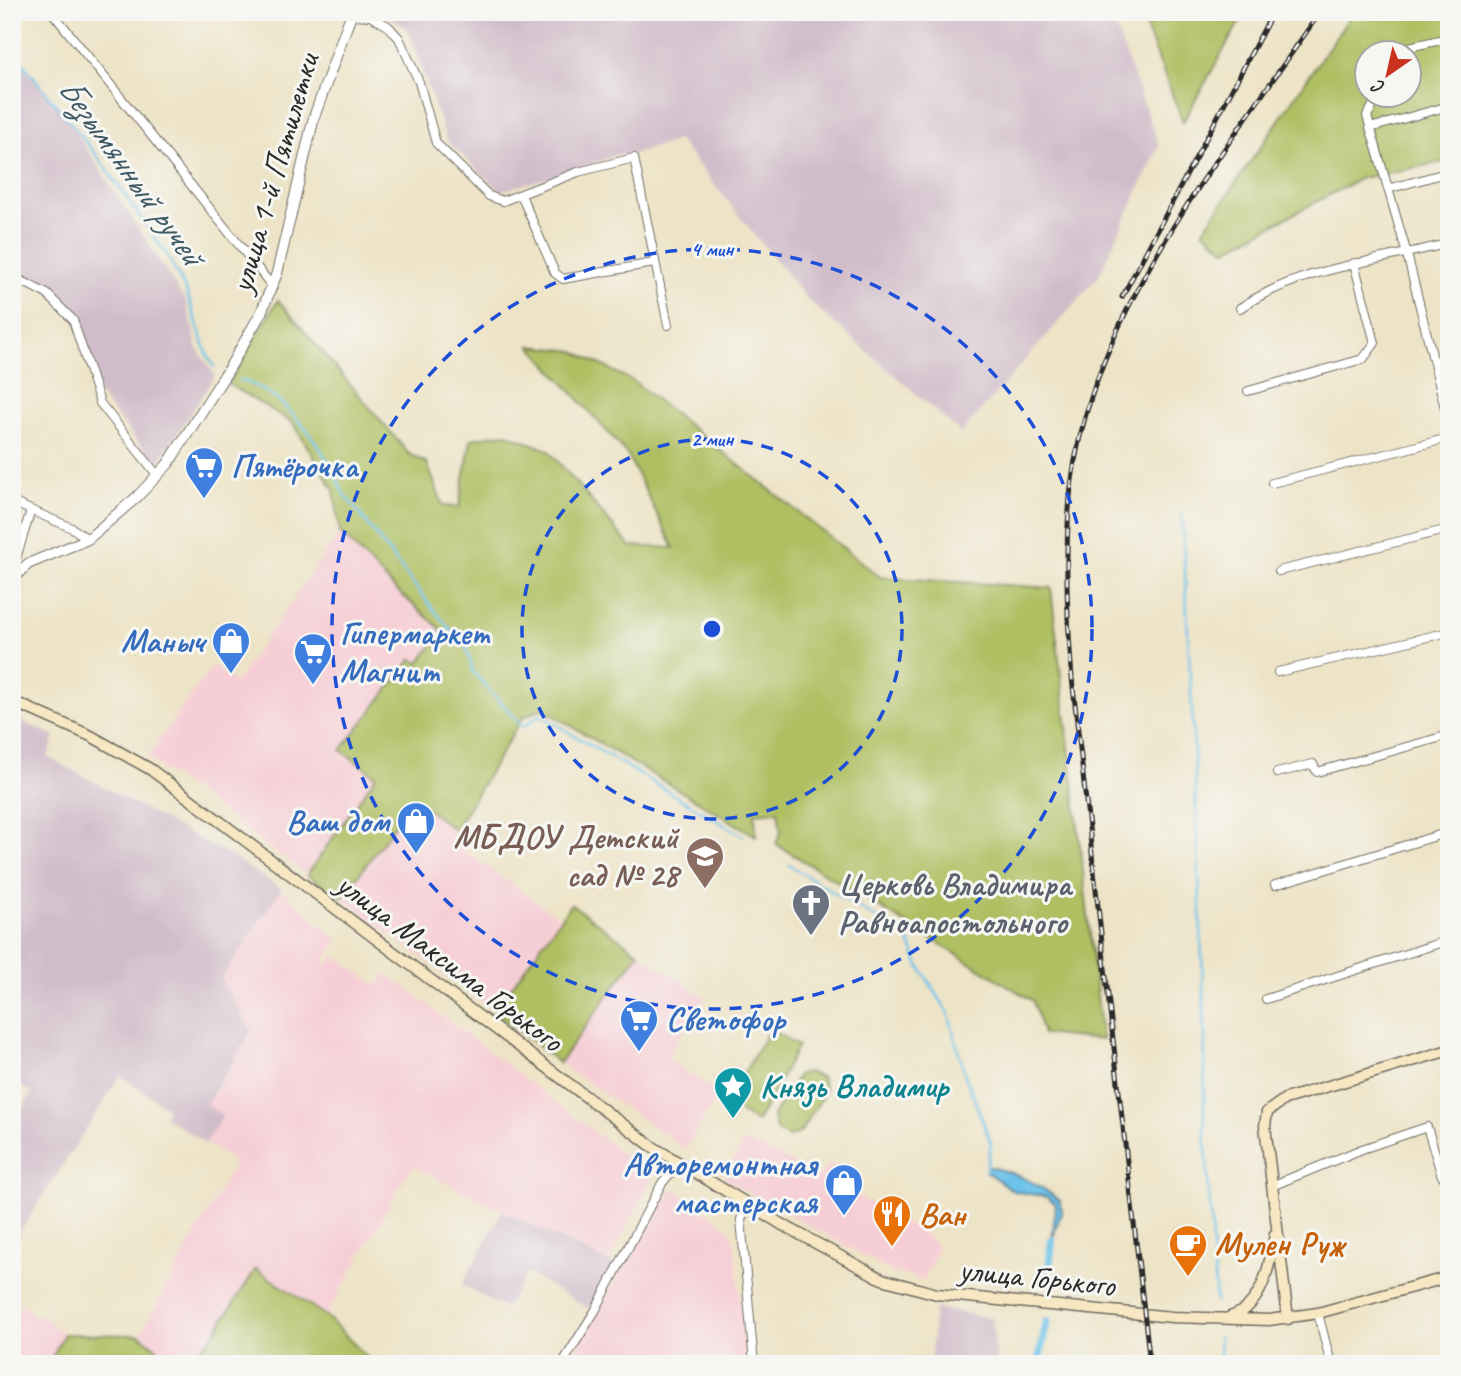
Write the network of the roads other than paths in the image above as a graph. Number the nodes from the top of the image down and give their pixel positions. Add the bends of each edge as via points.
1 (52, 12) edge
2 (352, 14) edge
3 (1449, 38) edge
4 (1422, 44) edge
5 (1449, 106) edge
6 (1372, 108) edge
7 (1370, 128) junction
8 (1449, 172) edge
9 (1388, 188) junction
10 (521, 195) junction
11 (1449, 243) edge
12 (1408, 254) junction
13 (1354, 262) junction
14 (654, 263) junction
15 (12, 276) edge
16 (272, 286) junction
17 (1240, 308) dead end
18 (667, 325) dead end
19 (1449, 358) edge
20 (1434, 362) junction
21 (1248, 391) dead end
22 (1449, 424) edge
23 (1449, 438) edge
24 (158, 476) junction
25 (1272, 483) dead end
26 (12, 502) edge
27 (31, 510) junction
28 (1449, 529) edge
29 (88, 539) junction
30 (12, 571) edge
31 (1279, 571) dead end
32 (12, 579) edge
33 (1449, 632) edge
34 (1278, 673) dead end
35 (12, 701) edge
36 (1449, 735) edge
37 (1277, 773) dead end
38 (1449, 832) edge
39 (1275, 885) dead end
40 (1449, 940) edge
41 (1266, 999) dead end
42 (1449, 1050) edge
43 (679, 1163) junction
44 (1449, 1174) edge
45 (1274, 1185) junction
46 (749, 1205) junction
47 (1277, 1210) junction
48 (856, 1267) joint
49 (1449, 1277) edge
50 (1318, 1313) junction
51 (1218, 1319) junction
52 (1288, 1319) junction
53 (562, 1364) edge
54 (754, 1364) edge
55 (1331, 1364) edge

1 - 16 street
2 - 10 street via 370,16 399,38 419,82 436,144 489,196 503,201
2 - 16 street, улица 1-й Пятилетки via 314,117
3 - 4 street
5 - 7 street
6 - 7 street via 1367,116
7 - 9 street
8 - 9 street
9 - 12 street
10 - 14 street via 555,273 564,279
10 - 14 street via 578,172 635,158
11 - 12 street
12 - 13 street
12 - 20 street
13 - 17 street via 1258,295
13 - 21 street via 1375,343 1363,359
14 - 18 street
15 - 24 street via 47,293 74,320 100,402
16 - 24 street, улица 1-й Пятилетки via 230,367
19 - 20 street
20 - 22 street
23 - 25 street
24 - 29 street, улица 1-й Пятилетки
26 - 27 street
27 - 29 street
27 - 30 street
28 - 31 street
29 - 32 street, улица 1-й Пятилетки via 28,564
33 - 34 street
35 - 43 main road, улица Максима Горького via 91,736 150,769 563,1081
36 - 37 street via 1317,772 1313,764
38 - 39 street
40 - 41 street
42 - 45 main road via 1276,1103 1267,1112 1265,1126
43 - 46 main road, улица Максима Горького
43 - 53 street via 663,1183
44 - 45 street via 1442,1176 1427,1127
45 - 47 main road
46 - 48 main road, улица Максима Горького
46 - 54 street via 741,1219
47 - 51 main road via 1268,1268 1254,1299 1243,1312
47 - 52 main road
48 - 51 main road, улица Горького via 900,1286 937,1294
49 - 50 main road
50 - 52 main road
50 - 55 street
51 - 52 main road

